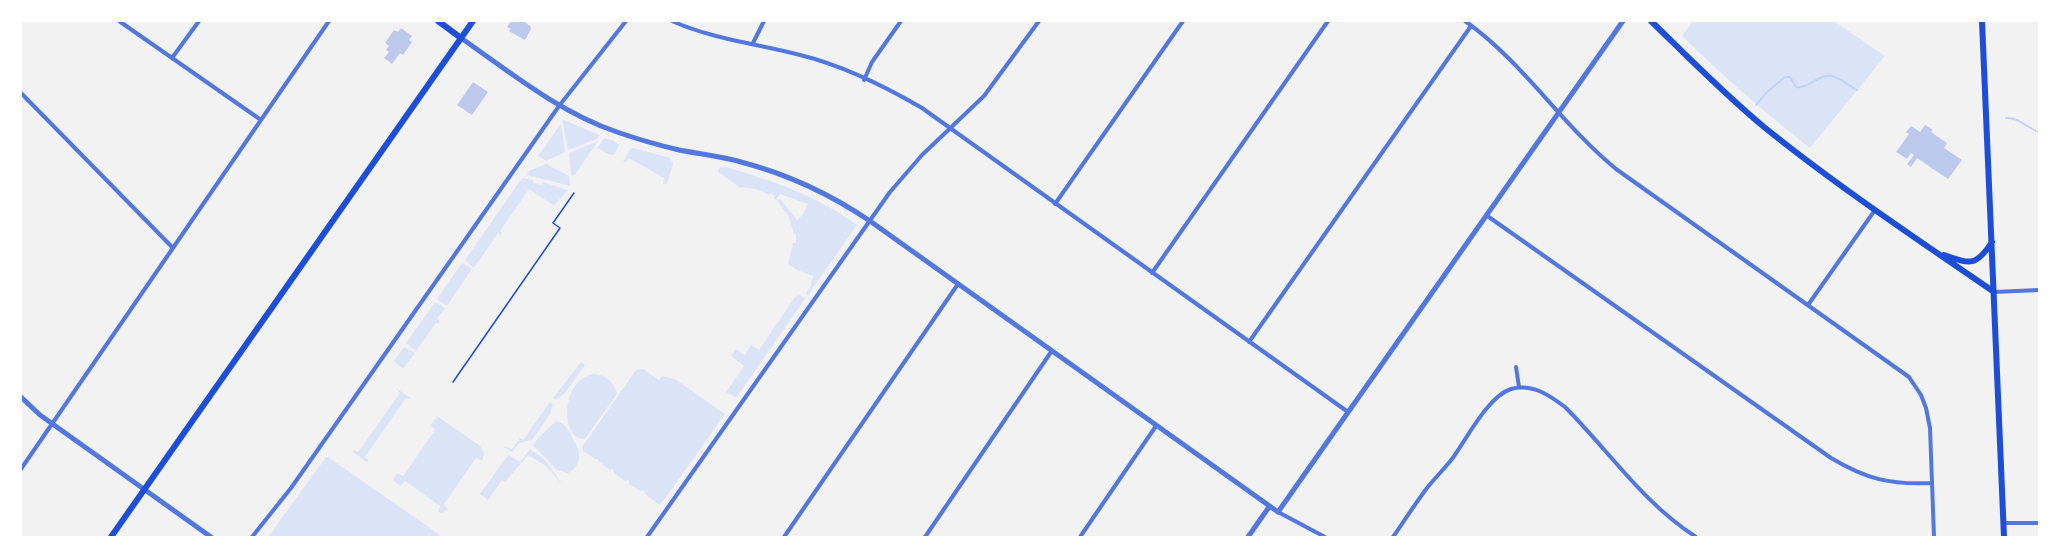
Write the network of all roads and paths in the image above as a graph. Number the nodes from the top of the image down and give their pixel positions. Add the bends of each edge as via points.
1 (119, 21) edge
2 (199, 21) edge
3 (329, 21) edge
4 (438, 21) edge
5 (473, 21) edge
6 (626, 21) edge
7 (672, 21) edge
8 (764, 21) edge
9 (901, 21) edge
10 (1040, 21) edge
11 (1183, 21) edge
12 (1328, 21) edge
13 (1465, 21) edge
14 (1623, 21) edge
15 (1651, 21) edge
16 (1983, 21) edge
17 (1471, 26) junction
18 (461, 38) junction
19 (753, 43) junction
20 (172, 58) junction
21 (864, 80) junction
22 (21, 93) edge
23 (559, 106) junction
24 (1558, 112) junction
25 (261, 120) junction
26 (950, 129) junction
27 (574, 194) dead end
28 (1055, 204) junction
29 (1876, 209) junction
30 (1486, 215) junction
31 (870, 221) junction
32 (1992, 242) junction
33 (173, 248) junction
34 (1936, 252) junction
35 (1152, 273) junction
36 (958, 284) junction
37 (2039, 290) edge
38 (1994, 292) junction
39 (1808, 305) junction
40 (1249, 342) junction
41 (1052, 352) junction
42 (1516, 368) dead end
43 (453, 382) dead end
44 (1519, 387) junction
45 (21, 398) edge
46 (1348, 412) junction
47 (53, 423) junction
48 (1156, 426) junction
49 (21, 469) edge
50 (1932, 483) junction
51 (144, 489) junction
52 (1269, 507) junction
53 (1278, 512) junction
54 (2004, 523) junction
55 (2039, 523) edge
56 (111, 537) edge
57 (211, 537) edge
58 (252, 537) edge
59 (647, 537) edge
60 (784, 537) edge
61 (925, 537) edge
62 (1080, 537) edge
63 (1248, 537) edge
64 (1325, 537) edge
65 (1393, 537) edge
66 (1696, 537) edge
67 (1934, 537) edge
68 (2004, 537) edge

1 - 20 street
2 - 20 street
3 - 25 street
4 - 18 main road
5 - 18 main road
6 - 23 street
7 - 19 street
8 - 19 street
9 - 21 street
10 - 26 street via 984,96
11 - 28 street
12 - 35 street
13 - 17 street
14 - 24 street
15 - 29 main road via 1752,116
16 - 32 main road
17 - 24 street via 1509,58
17 - 40 street
18 - 23 street
18 - 51 main road
19 - 21 street via 824,61
20 - 25 street
21 - 26 street via 907,100
22 - 33 street
23 - 31 street via 654,144 739,161 783,176
23 - 58 street via 291,488
24 - 30 street
24 - 39 street via 1616,169
25 - 33 street
26 - 28 street
26 - 31 street via 922,154
27 - 43 path via 553,223 560,228
28 - 35 street
29 - 34 main road
29 - 39 street
30 - 46 street
30 - 50 street via 1830,458 1872,479
31 - 36 street
31 - 59 street
32 - 34 main road via 1981,258 1971,263
32 - 38 main road
33 - 47 street
34 - 38 main road
35 - 40 street
36 - 41 street
36 - 60 street
37 - 38 street
38 - 54 main road
39 - 50 street via 1899,369 1916,386 1930,428
40 - 46 street
41 - 48 street
41 - 61 street
42 - 44 street
44 - 65 street via 1499,395 1483,414
44 - 66 street via 1539,390 1565,407 1661,512
45 - 47 street
46 - 53 street
47 - 49 street
47 - 51 street
48 - 52 street
48 - 62 street
50 - 67 street
51 - 56 main road
51 - 57 street
52 - 53 street
52 - 63 street
53 - 64 street
54 - 55 street
54 - 68 main road

